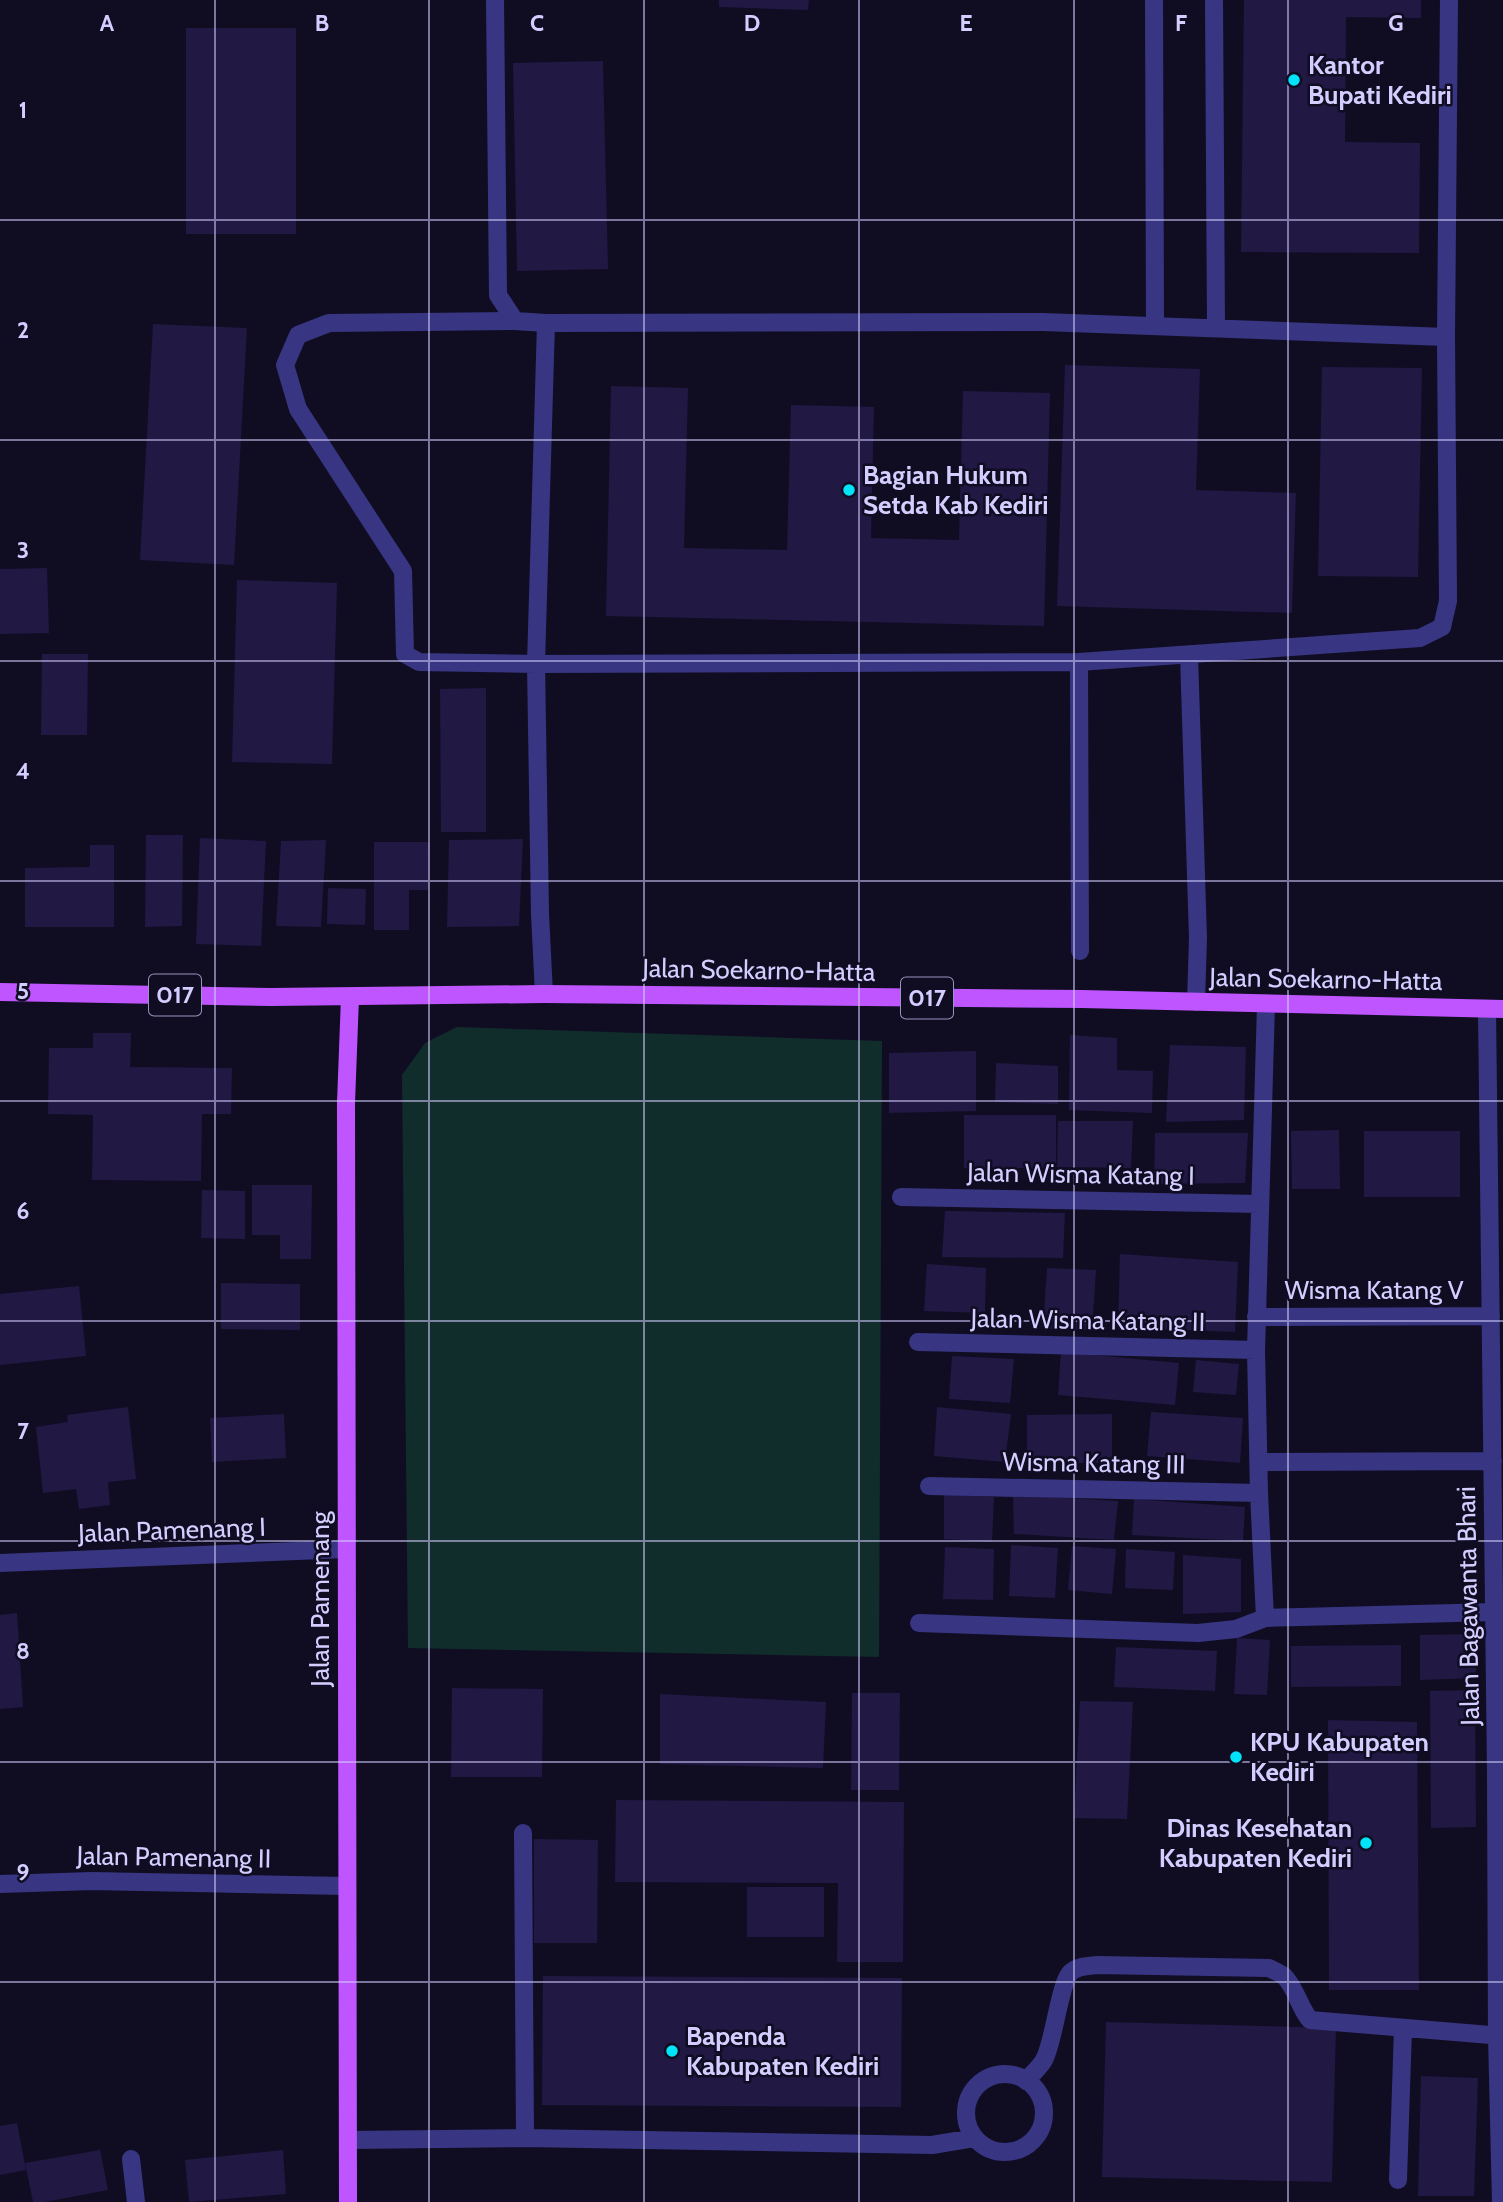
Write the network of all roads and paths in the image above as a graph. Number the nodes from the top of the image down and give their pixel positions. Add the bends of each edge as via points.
1 (495, 0) edge
2 (1154, 0) edge
3 (1214, 0) edge
4 (1449, 0) edge
5 (515, 321) junction
6 (545, 323) junction
7 (1155, 326) junction
8 (1216, 328) junction
9 (1446, 337) junction
10 (1189, 655) junction
11 (1079, 662) junction
12 (536, 664) junction
13 (1080, 951) dead end
14 (0, 992) edge
15 (544, 994) junction
16 (350, 997) junction
17 (1196, 1002) junction
18 (1266, 1004) junction
19 (1495, 1009) edge
20 (901, 1198) dead end
21 (1260, 1204) junction
22 (1491, 1316) junction
23 (1256, 1317) junction
24 (918, 1342) dead end
25 (1256, 1350) junction
26 (1493, 1461) junction
27 (1259, 1462) junction
28 (929, 1486) dead end
29 (1259, 1493) junction
30 (346, 1549) junction
31 (0, 1563) edge
32 (1494, 1612) junction
33 (1265, 1618) junction
34 (919, 1623) dead end
35 (1500, 1773) edge
36 (523, 1833) dead end
37 (0, 1884) edge
38 (346, 1886) junction
39 (1403, 2028) junction
40 (1500, 2036) edge
41 (1026, 2081) junction
42 (525, 2138) junction
43 (974, 2138) junction
44 (349, 2140) junction
45 (131, 2159) dead end
46 (1398, 2180) dead end
47 (136, 2202) edge
48 (348, 2202) edge
49 (1501, 2202) edge

1 - 5 street via 498,296
2 - 7 street
3 - 8 street
4 - 9 street
5 - 6 street
5 - 12 street via 329,323 298,335 285,365 298,409 403,571 405,654 419,662
6 - 7 street
6 - 12 street
7 - 8 street
8 - 9 street
9 - 10 street via 1448,601 1442,627 1420,638
10 - 11 street
10 - 17 street
11 - 12 street
11 - 13 street
12 - 15 street
14 - 16 main road, 017
15 - 16 main road, Jalan Soekarno-Hatta / 017
15 - 17 main road, Jalan Soekarno-Hatta / 017
16 - 30 main road, Jalan Pamenang
17 - 18 main road, Jalan Soekarno-Hatta / 017
18 - 19 main road, Jalan Soekarno-Hatta / 017
18 - 21 street
19 - 22 street, Jalan Bagawanta Bhari
20 - 21 street, Jalan Wisma Katang I
21 - 23 street
22 - 23 street, Wisma Katang V
22 - 26 street, Jalan Bagawanta Bhari
23 - 25 street
24 - 25 street, Jalan Wisma Katang II
25 - 27 street
26 - 27 street
26 - 32 street, Jalan Bagawanta Bhari
27 - 29 street
28 - 29 street, Wisma Katang III
29 - 33 street
30 - 31 street, Jalan Pamenang I
30 - 38 main road, Jalan Pamenang
32 - 33 street
32 - 35 street, Jalan Bagawanta Bhari
33 - 34 street via 1236,1629 1198,1633
35 - 40 street, Jalan Bagawanta Bhari
36 - 42 street
37 - 38 street, Jalan Pamenang II via 92,1881
38 - 44 main road, Jalan Pamenang
39 - 40 street
39 - 41 street via 1310,2020 1284,1976 1269,1968 1087,1967 1071,1971 1065,1980 1044,2060
39 - 46 street
40 - 49 street, Jalan Bagawanta Bhari
41 - 43 street via 1004,2074 976,2087 966,2109
41 - 43 street via 1039,2096 1044,2115 1032,2141 1006,2152 986,2148
42 - 43 street via 932,2145
42 - 44 street
44 - 48 main road, Jalan Pamenang
45 - 47 street

